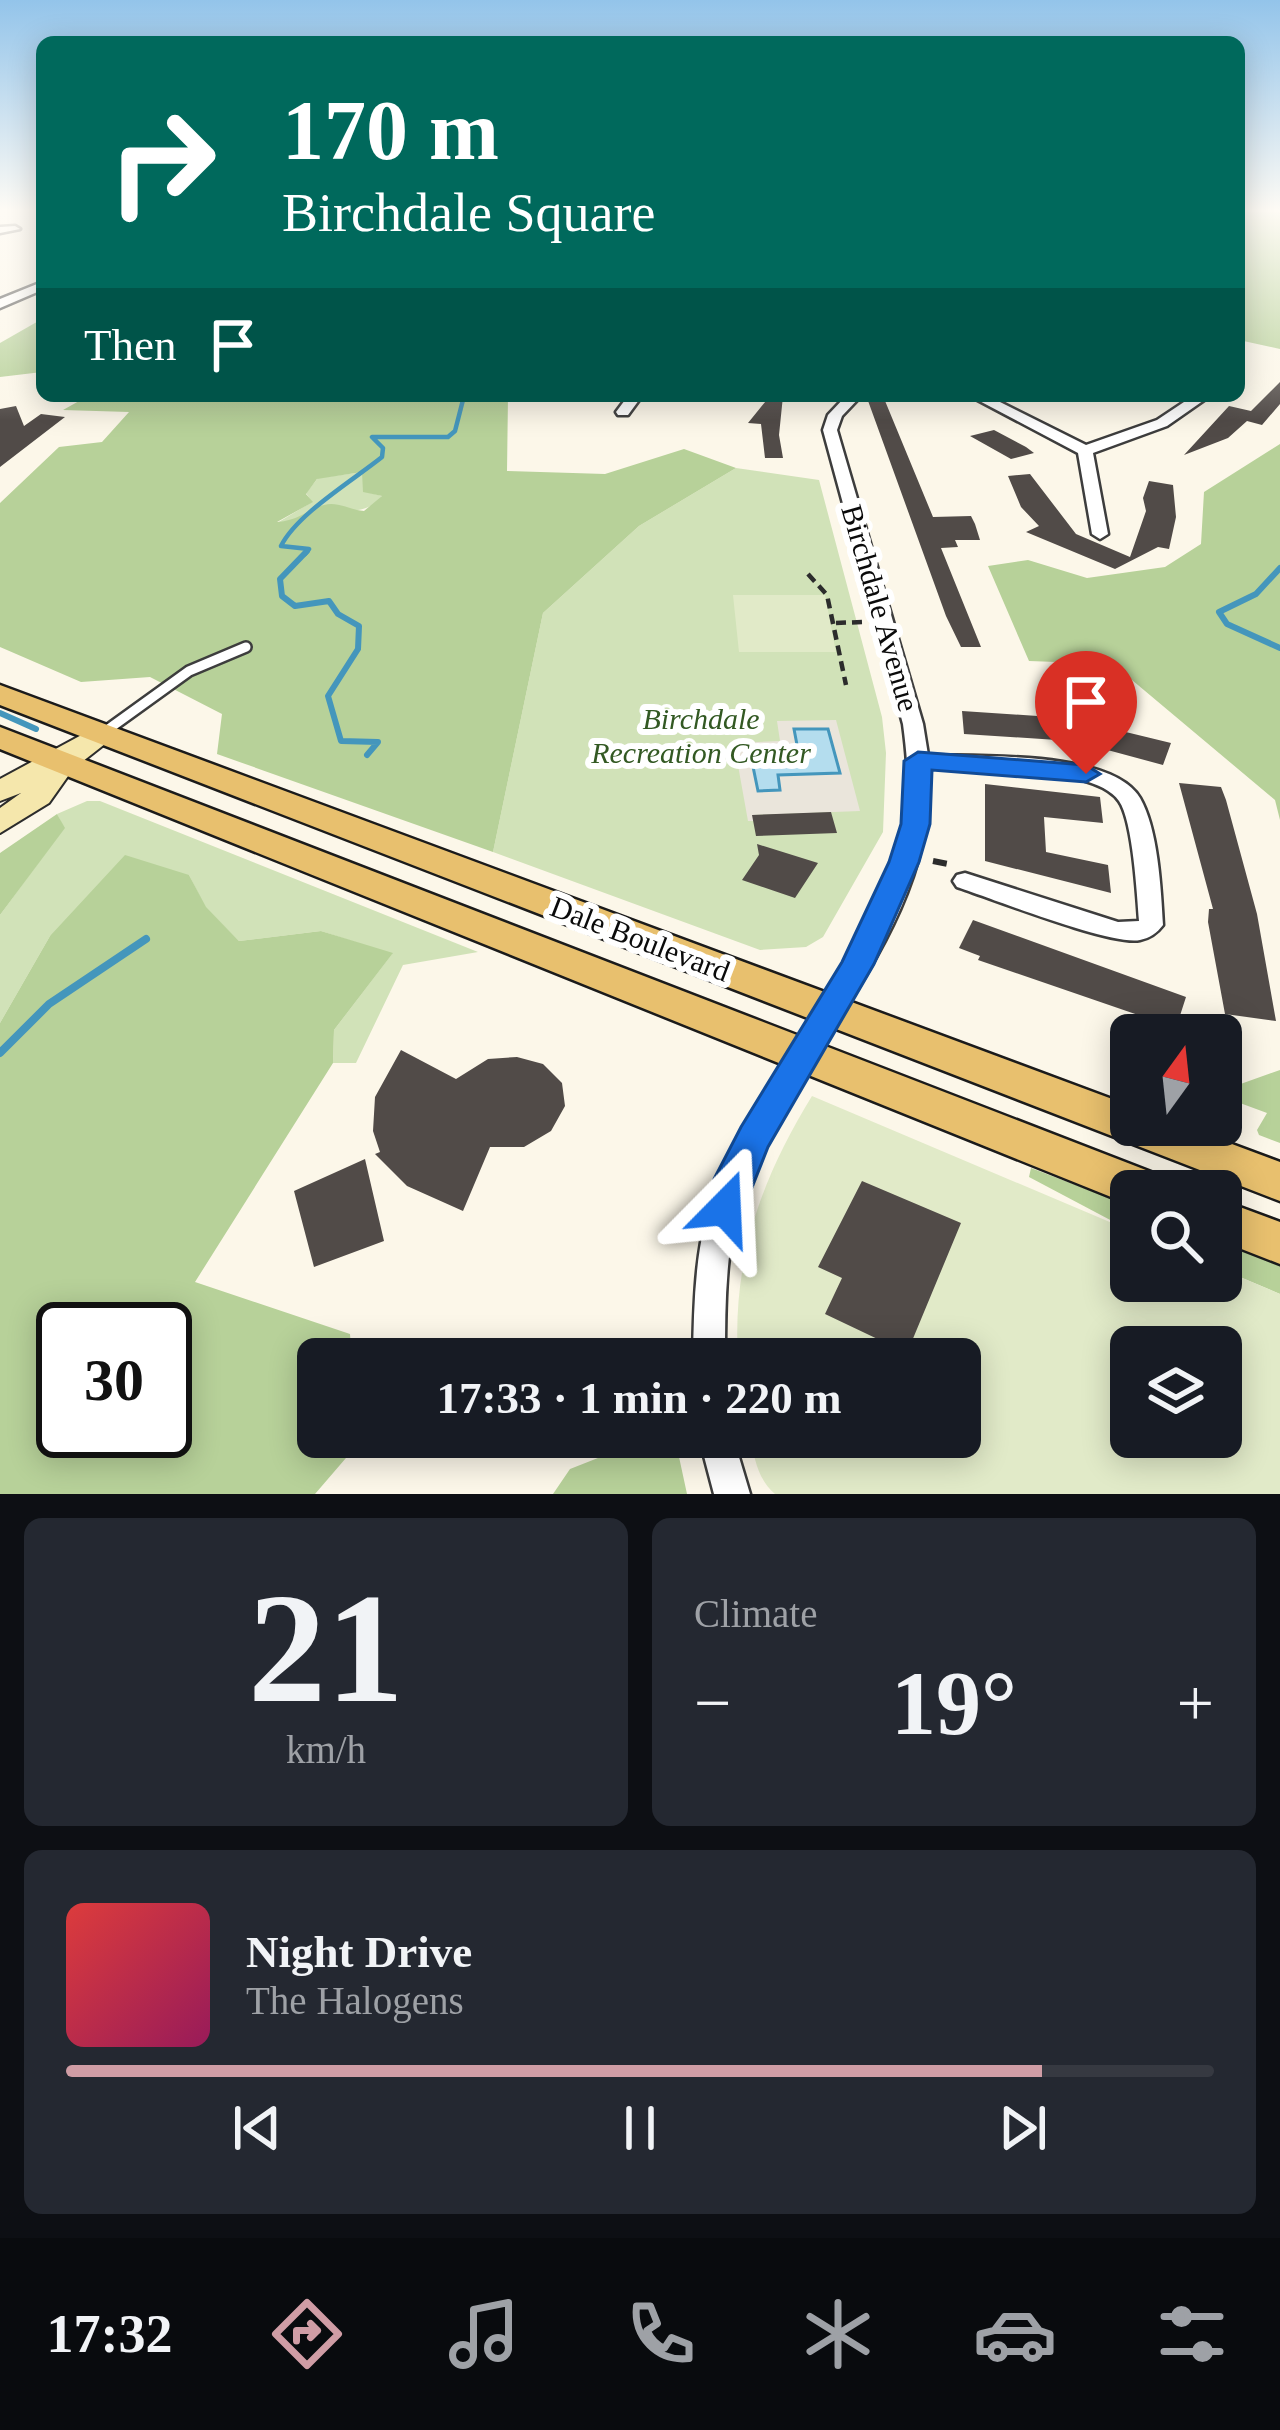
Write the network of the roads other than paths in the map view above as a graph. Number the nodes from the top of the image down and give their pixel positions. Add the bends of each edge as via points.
1 (36, 289) edge
2 (0, 304) edge
3 (630, 402) edge
4 (848, 402) edge
5 (989, 402) edge
6 (1194, 402) edge
7 (623, 412) dead end
8 (1085, 451) junction
9 (1100, 534) dead end
10 (246, 647) dead end
11 (0, 694) edge
12 (100, 734) junction
13 (0, 737) edge
14 (918, 761) junction
15 (62, 762) junction
16 (0, 790) edge
17 (0, 823) edge
18 (965, 881) dead end
19 (830, 1012) junction
20 (803, 1054) junction
21 (1110, 1176) edge
22 (1280, 1182) edge
23 (1242, 1228) edge
24 (1280, 1243) edge
25 (709, 1338) edge
26 (722, 1458) edge
27 (732, 1494) edge

1 - 2 street
3 - 7 street
4 - 14 street, Birchdale Avenue via 830,430
5 - 8 street
6 - 8 street via 1162,423
8 - 9 street
10 - 12 lane via 192,672
11 - 12 main road, Dale Boulevard
12 - 15 main road
12 - 19 main road, Dale Boulevard
13 - 15 main road, Dale Boulevard
14 - 18 street via 1076,772 1114,784 1132,802 1151,925 1128,933
14 - 19 street, Birchdale Avenue via 904,862
15 - 16 main road
15 - 17 main road via 38,796
15 - 20 main road, Dale Boulevard
19 - 20 street, Birchdale Avenue
19 - 22 main road, Dale Boulevard
20 - 21 main road, Dale Boulevard
20 - 25 street, Birchdale Avenue via 733,1179 711,1274
23 - 24 main road
26 - 27 street

